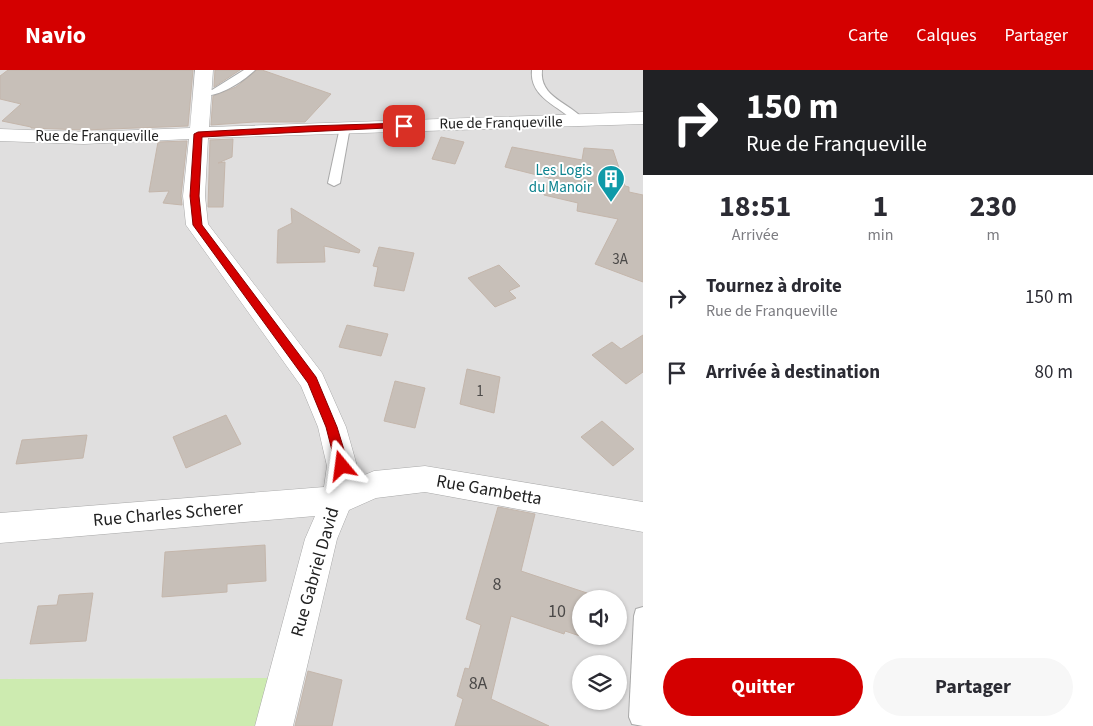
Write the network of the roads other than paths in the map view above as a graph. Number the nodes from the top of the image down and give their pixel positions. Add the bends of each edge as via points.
1 (204, 70) edge
2 (250, 70) edge
3 (537, 70) edge
4 (201, 92) junction
5 (643, 118) edge
6 (580, 121) junction
7 (345, 127) junction
8 (198, 134) junction
9 (0, 135) edge
10 (334, 183) dead end
11 (336, 500) junction
12 (643, 517) edge
13 (0, 528) edge
14 (643, 616) edge
15 (643, 719) edge
16 (274, 726) edge

1 - 4 street, Rue Gabriel David
2 - 4 lane via 214,93
3 - 6 lane via 536,83 543,94
4 - 8 street, Rue Gabriel David
5 - 6 street, Rue de Franqueville
6 - 7 street, Rue de Franqueville
7 - 8 street, Rue de Franqueville
7 - 10 lane
8 - 9 street, Rue de Franqueville via 84,138
8 - 11 street, Rue Gabriel David via 194,196 197,225 312,381 332,427 342,466
11 - 12 street, Rue Gambetta via 374,485 426,479
11 - 13 street, Rue Charles Scherer
11 - 16 street, Rue Gabriel David via 321,538
14 - 15 lane via 639,716

